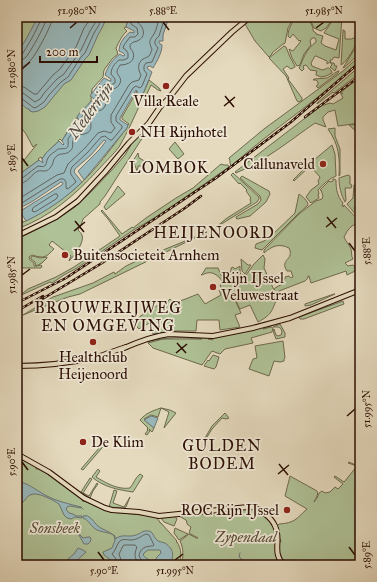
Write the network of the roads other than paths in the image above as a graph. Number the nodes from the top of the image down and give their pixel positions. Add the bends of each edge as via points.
1 (250, 17) edge
2 (170, 97) junction
3 (154, 115) junction
4 (17, 236) edge
5 (360, 289) edge
6 (17, 366) edge
7 (17, 454) edge
8 (284, 565) edge

1 - 2 main road via 186,76
2 - 3 main road
2 - 3 main road
3 - 4 main road via 85,194 65,211
5 - 6 main road via 318,307 252,328 207,336 173,335 68,363
7 - 8 main road via 49,472 84,498 112,510 159,516 254,507 267,515 275,525 278,536 277,554

